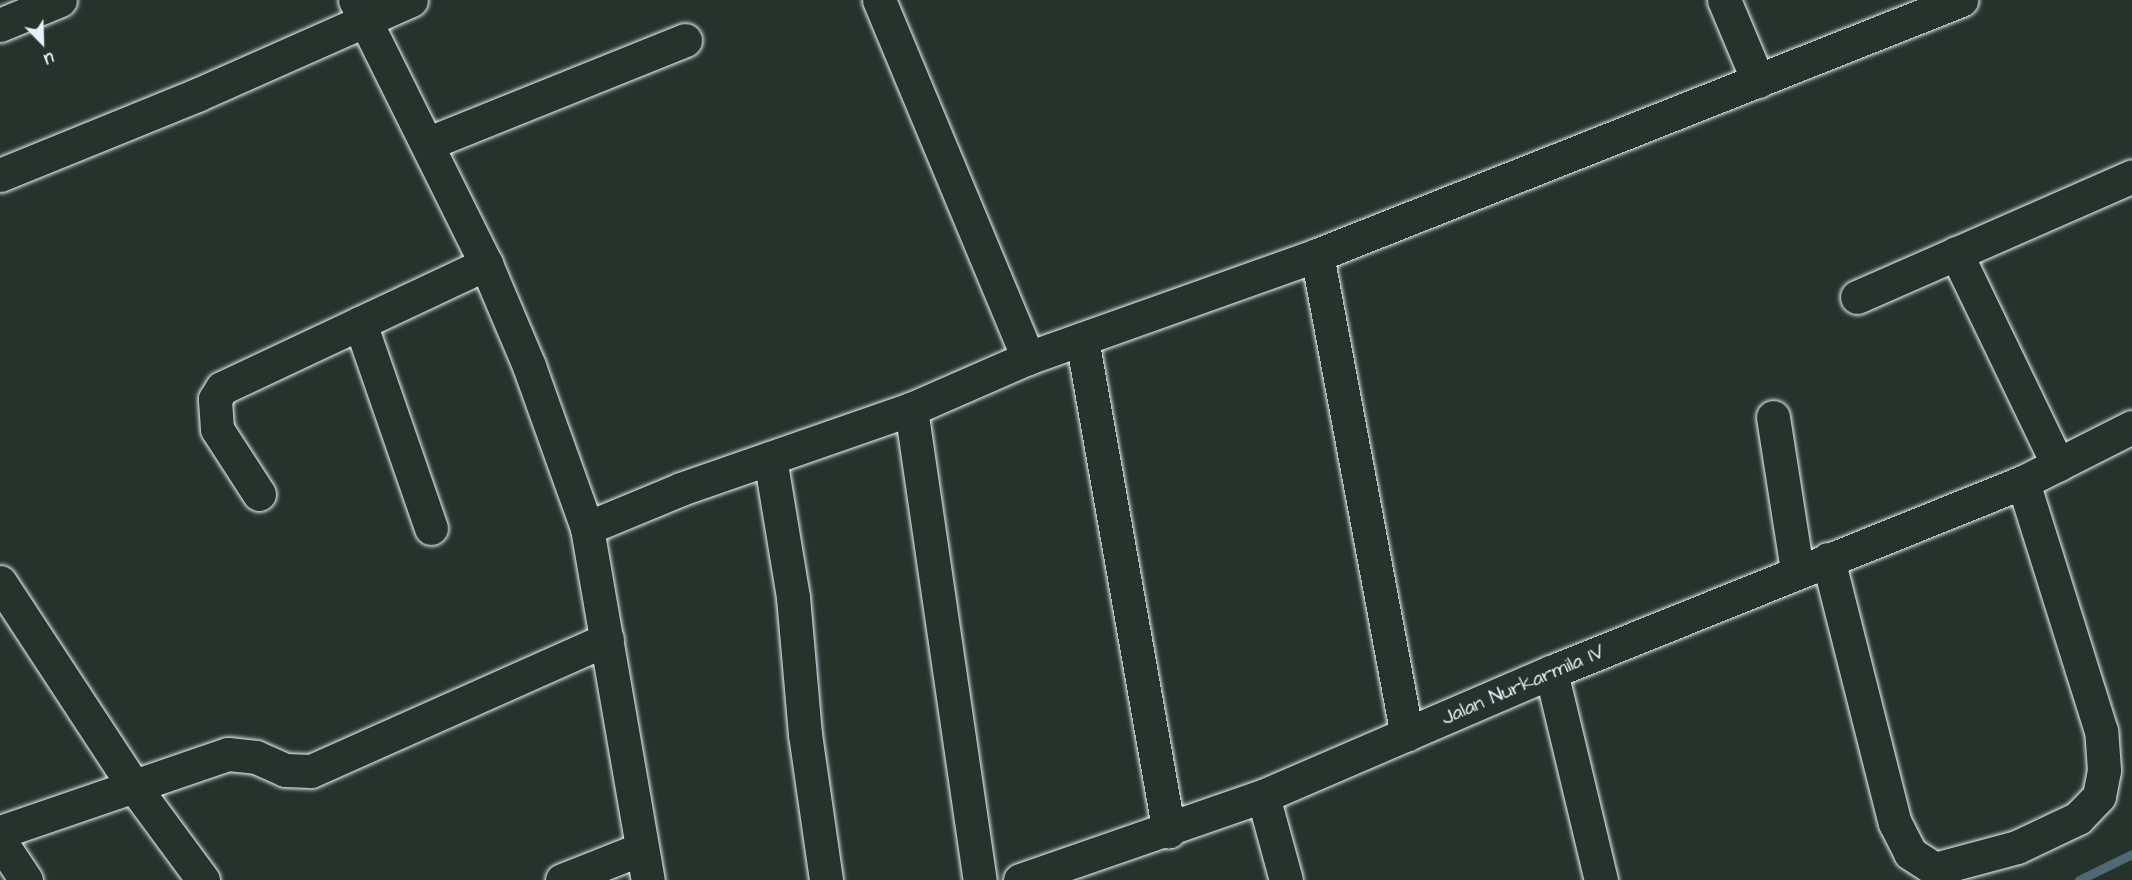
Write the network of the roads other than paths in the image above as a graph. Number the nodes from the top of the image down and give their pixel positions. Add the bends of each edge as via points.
1 (60, 0) edge
2 (411, 0) edge
3 (879, 0) edge
4 (1724, 0) edge
5 (1961, 0) edge
6 (361, 9) edge
7 (0, 25) edge
8 (685, 40) dead end
9 (1758, 81) junction
10 (429, 143) junction
11 (0, 176) edge
12 (2132, 176) edge
13 (1956, 253) junction
14 (1317, 255) junction
15 (486, 264) junction
16 (1857, 297) dead end
17 (360, 322) junction
18 (1082, 339) junction
19 (1028, 358) junction
20 (911, 409) junction
21 (1773, 417) dead end
22 (2132, 427) edge
23 (770, 458) junction
24 (2058, 465) junction
25 (2023, 482) junction
26 (259, 494) dead end
27 (431, 528) dead end
28 (587, 528) junction
29 (1828, 559) junction
30 (1797, 571) junction
31 (0, 582) edge
32 (608, 639) junction
33 (1551, 672) junction
34 (1407, 735) junction
35 (133, 785) junction
36 (1263, 796) junction
37 (1169, 831) junction
38 (0, 832) edge
39 (0, 841) edge
40 (645, 865) edge
41 (26, 880) edge
42 (203, 880) edge
43 (562, 880) edge
44 (826, 880) edge
45 (980, 880) edge
46 (1020, 880) edge
47 (1286, 880) edge
48 (1601, 880) edge

1 - 7 street
2 - 6 street
3 - 19 street
4 - 9 street
5 - 9 street
6 - 10 street
6 - 11 street via 197,95
8 - 10 street
9 - 14 street
10 - 15 street
12 - 13 street
13 - 16 street
13 - 24 street
14 - 18 street
14 - 34 street
15 - 17 street
15 - 28 street via 530,366
17 - 26 street via 222,388 215,399 217,429
17 - 27 street
18 - 19 street
18 - 37 street
19 - 20 street
20 - 23 street
20 - 45 street
21 - 30 street
22 - 24 street, Jalan Nurkarmila IV
23 - 28 street
23 - 44 street via 793,597 805,734
24 - 25 street, Jalan Nurkarmila IV
25 - 29 street, Jalan Nurkarmila IV
25 - 29 street via 2101,730 2104,770 2099,796 2078,818 2018,846 1935,869 1910,853 1895,823
28 - 32 street
29 - 30 street, Jalan Nurkarmila IV
30 - 33 street, Jalan Nurkarmila IV
31 - 35 street
32 - 35 street via 311,771 285,770 256,757 228,754
32 - 40 street
33 - 34 street, Jalan Nurkarmila IV
33 - 48 street
34 - 36 street, Jalan Nurkarmila IV
35 - 38 street
35 - 42 street
36 - 37 street, Jalan Nurkarmila IV
36 - 47 street
37 - 46 street, Jalan Nurkarmila IV
39 - 41 street
40 - 43 street

